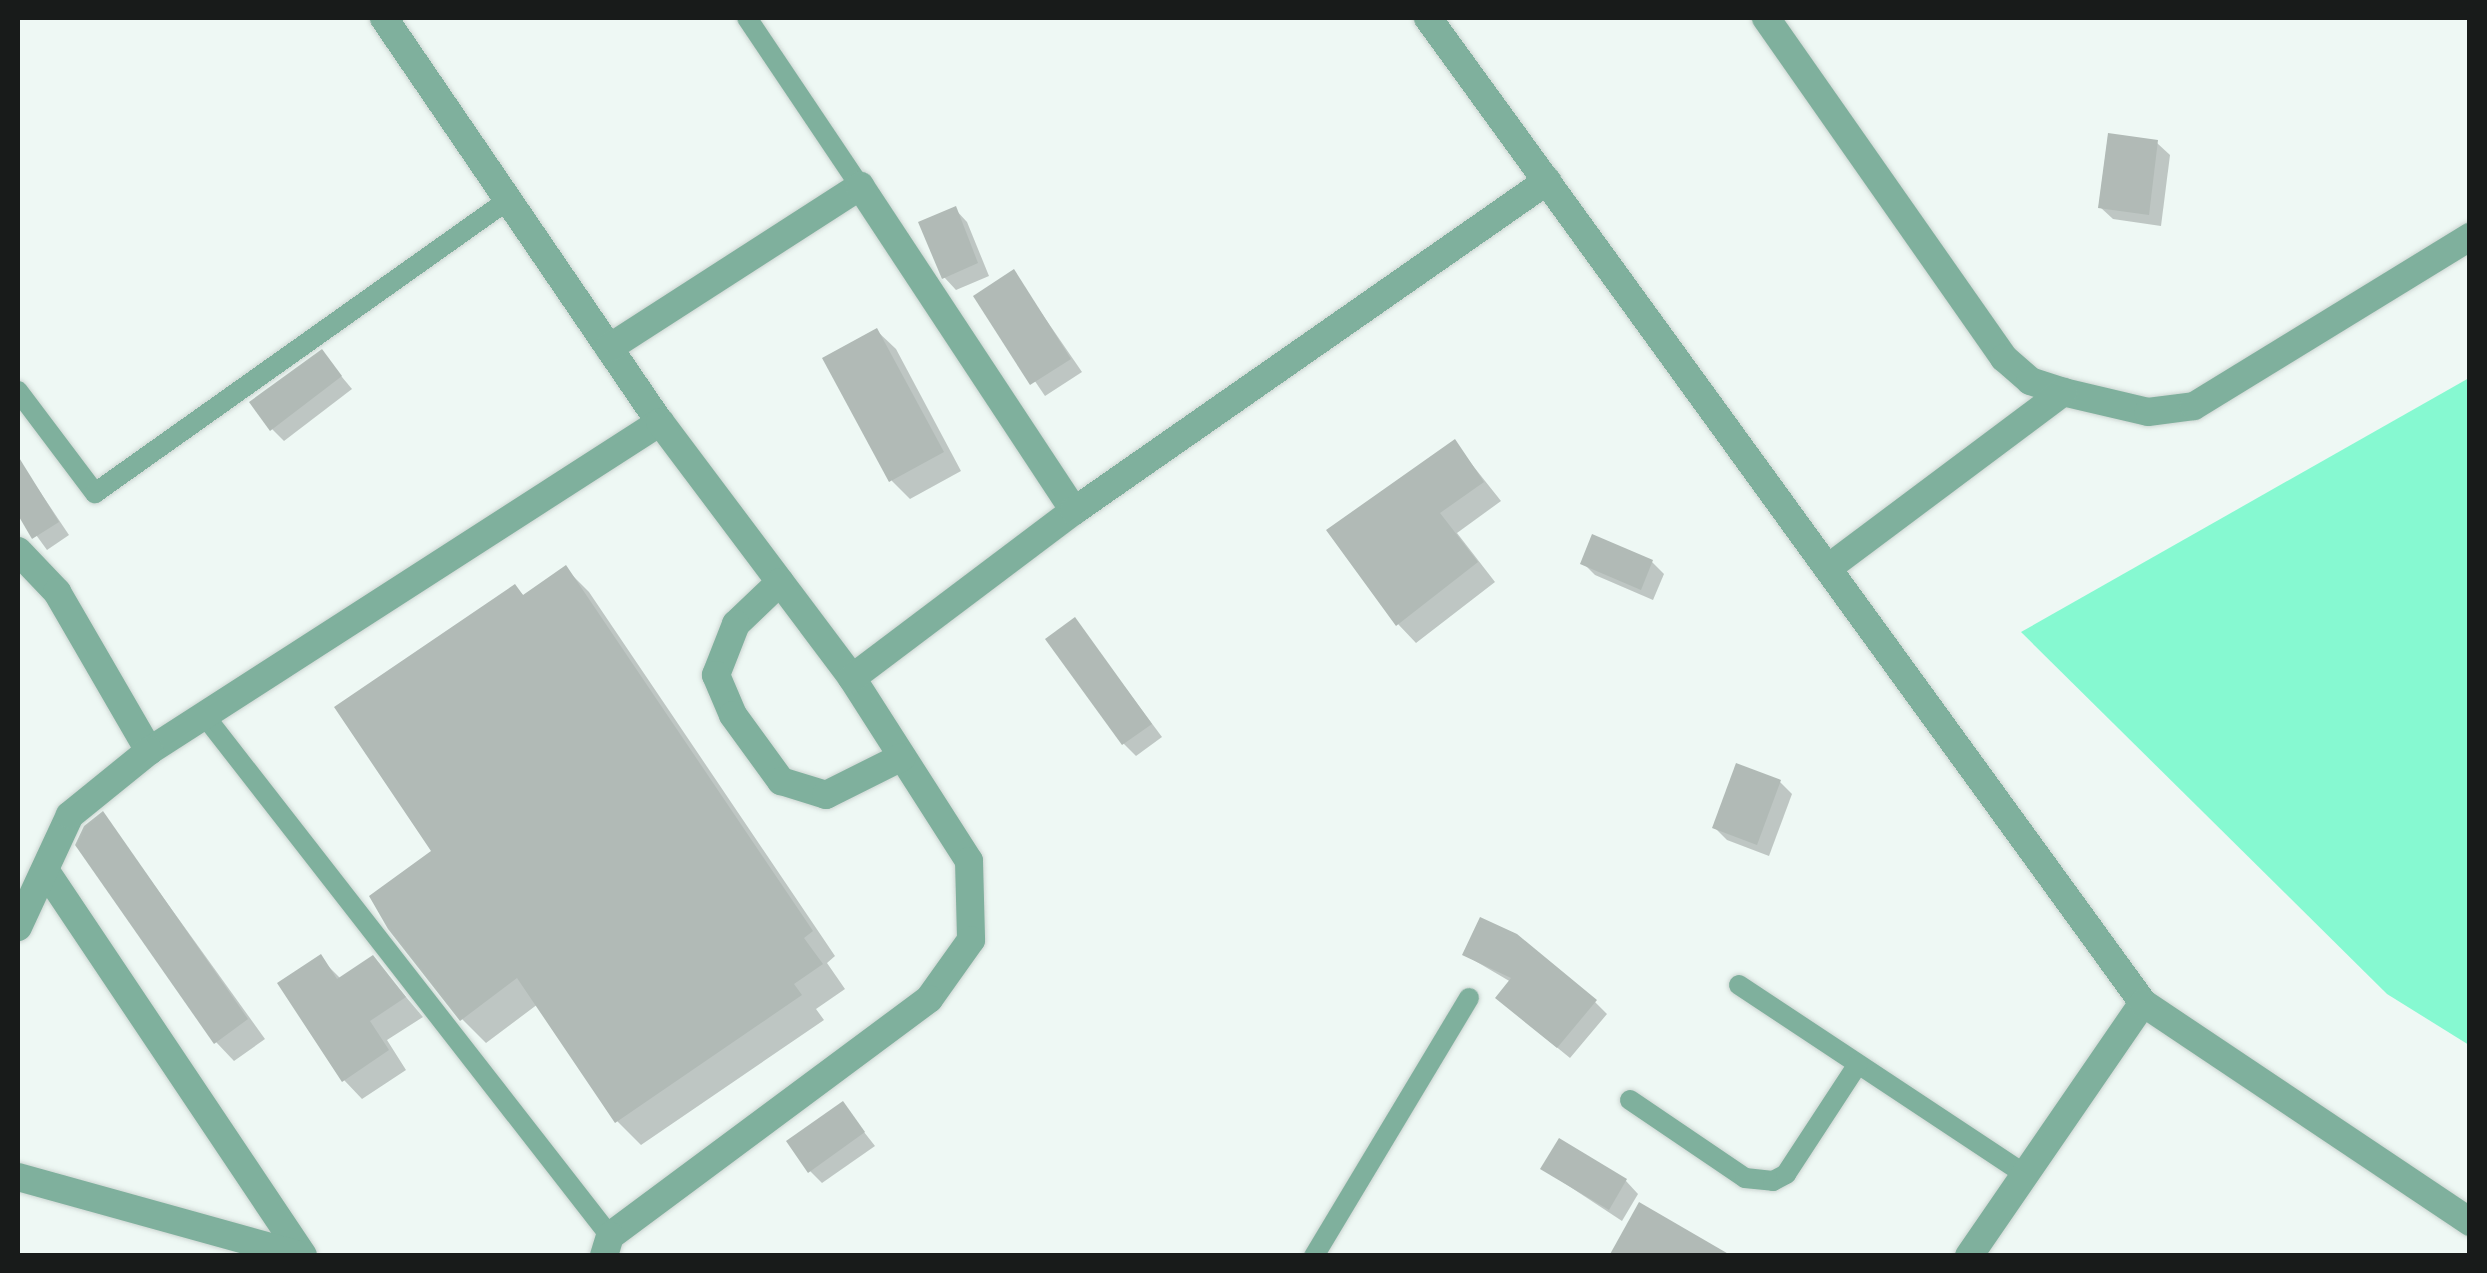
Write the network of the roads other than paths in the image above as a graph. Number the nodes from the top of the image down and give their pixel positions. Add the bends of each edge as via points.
1 (384, 18) edge
2 (747, 18) edge
3 (1428, 18) edge
4 (1766, 18) edge
5 (1546, 181) junction
6 (860, 186) junction
7 (508, 200) junction
8 (2470, 237) edge
9 (609, 348) junction
10 (18, 391) edge
11 (2063, 392) junction
12 (660, 422) junction
13 (1074, 511) junction
14 (18, 552) edge
15 (1828, 568) junction
16 (780, 582) junction
17 (852, 678) junction
18 (204, 715) junction
19 (149, 751) junction
20 (902, 756) junction
21 (45, 870) junction
22 (18, 927) edge
23 (1739, 985) dead end
24 (1470, 998) dead end
25 (2143, 1003) junction
26 (1858, 1064) junction
27 (1630, 1100) dead end
28 (2025, 1174) junction
29 (18, 1178) edge
30 (2470, 1222) edge
31 (607, 1246) edge
32 (302, 1256) edge
33 (1314, 1256) edge
34 (1969, 1256) edge

1 - 7 street
2 - 6 lane
3 - 5 street
4 - 11 street via 2004,358 2030,382
5 - 13 street
5 - 15 street
6 - 9 street
6 - 13 street
7 - 9 street
7 - 10 lane via 95,492
8 - 11 street via 2194,406 2148,412
9 - 12 street
11 - 15 street
12 - 16 street
12 - 18 street
13 - 17 street
14 - 19 street via 57,592
15 - 25 street
16 - 17 street
16 - 20 street via 736,624 716,675 733,715 781,781 826,795
17 - 20 street
18 - 19 street
18 - 31 lane
19 - 21 street via 70,814
20 - 31 street via 969,861 971,940 929,1000
21 - 22 street
21 - 32 street
23 - 26 lane
24 - 33 lane
25 - 28 street
25 - 30 street
26 - 27 lane via 1786,1174 1773,1182 1745,1178
26 - 28 lane
28 - 34 street
29 - 32 street

